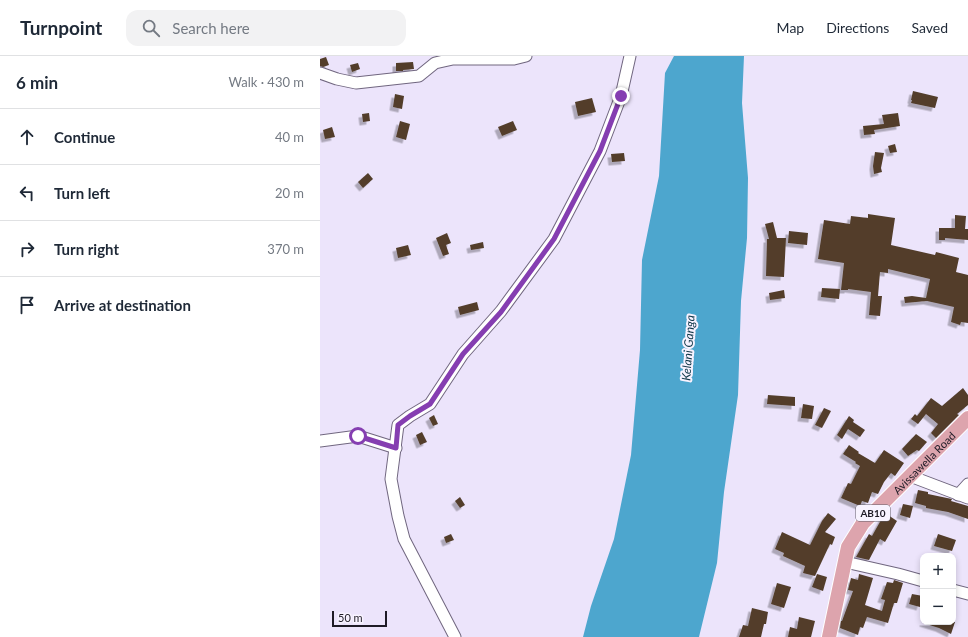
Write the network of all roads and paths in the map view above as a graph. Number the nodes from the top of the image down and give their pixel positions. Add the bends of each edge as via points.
1 (526, 56) edge
2 (630, 56) edge
3 (320, 73) edge
4 (968, 418) edge
5 (320, 441) edge
6 (396, 448) junction
7 (910, 476) junction
8 (968, 484) edge
9 (963, 496) edge
10 (845, 562) junction
11 (920, 580) edge
12 (956, 591) edge
13 (968, 594) edge
14 (455, 637) edge
15 (829, 637) edge

1 - 3 street via 514,59 453,59 435,63 419,76 356,83
2 - 6 street via 621,96 600,151 554,239 501,312 463,354 430,404 398,425
4 - 7 main road, Avissawella Road / AB10
5 - 6 street via 358,436
6 - 14 street via 391,479 404,539
7 - 9 street
7 - 10 main road, Avissawella Road / AB10 via 863,523 848,547
8 - 9 street
10 - 11 street
10 - 15 main road, Avissawella Road / AB10
12 - 13 street

